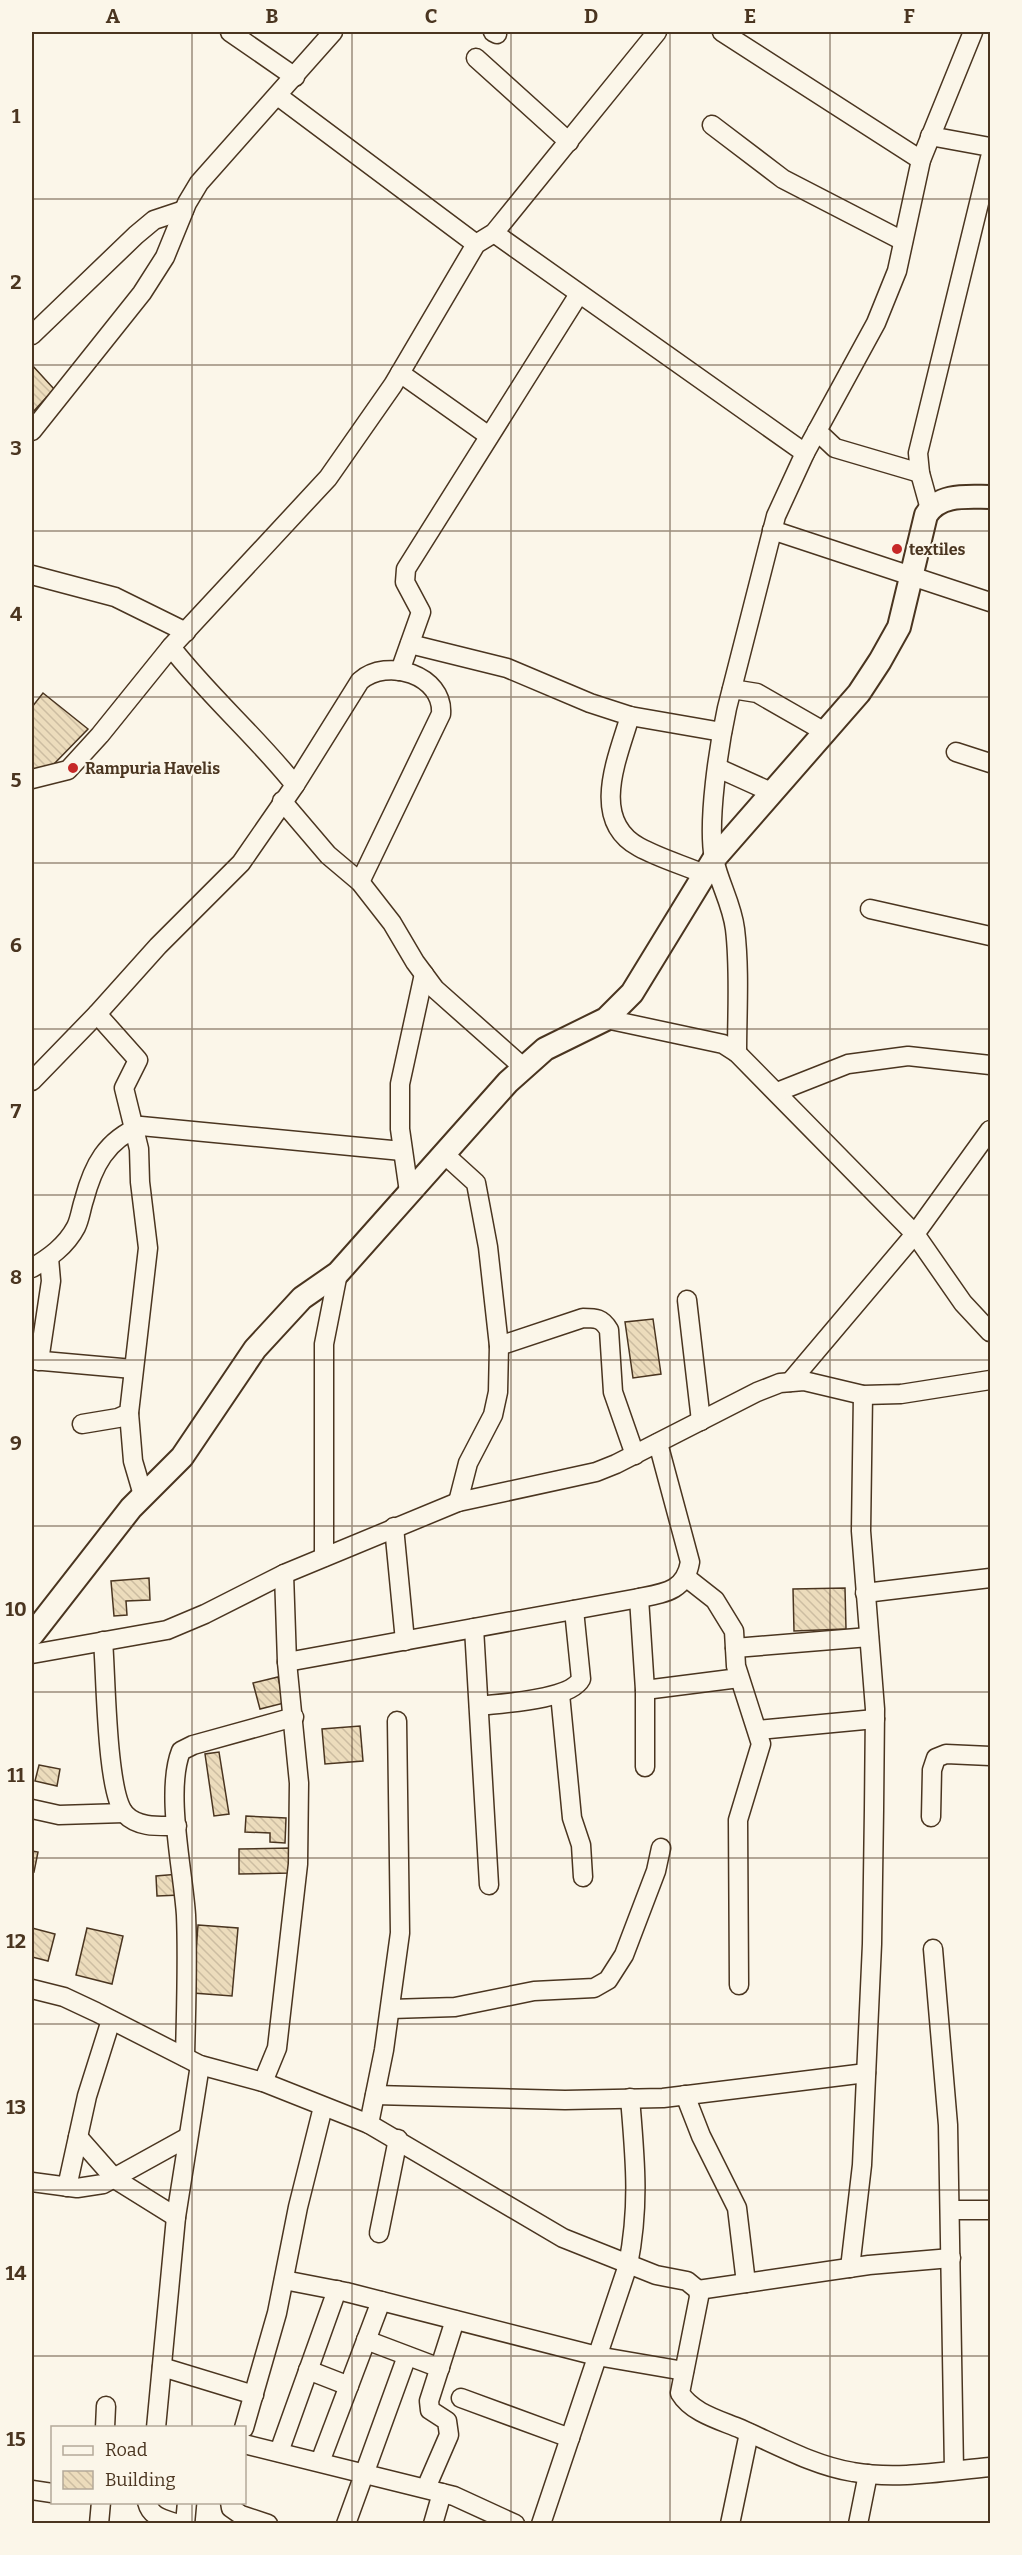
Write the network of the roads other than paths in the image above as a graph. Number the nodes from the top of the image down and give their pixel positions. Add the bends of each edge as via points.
1 (230, 32) edge
2 (333, 32) edge
3 (657, 32) edge
4 (722, 32) edge
5 (973, 32) edge
6 (476, 58) dead end
7 (295, 78) junction
8 (278, 96) junction
9 (712, 125) dead end
10 (930, 136) junction
11 (569, 142) junction
12 (990, 147) edge
13 (990, 159) edge
14 (921, 160) junction
15 (184, 210) junction
16 (494, 233) junction
17 (903, 241) junction
18 (476, 244) junction
19 (579, 294) junction
20 (32, 335) edge
21 (400, 373) junction
22 (32, 431) edge
23 (817, 431) junction
24 (489, 436) junction
25 (805, 453) junction
26 (920, 473) junction
27 (990, 497) edge
28 (930, 509) junction
29 (772, 530) junction
30 (32, 575) edge
31 (911, 577) junction
32 (990, 602) edge
33 (186, 632) junction
34 (410, 644) junction
35 (171, 647) junction
36 (400, 671) junction
37 (732, 689) junction
38 (630, 716) junction
39 (722, 732) junction
40 (825, 732) junction
41 (956, 752) dead end
42 (990, 763) edge
43 (718, 768) junction
44 (32, 779) edge
45 (295, 785) junction
46 (771, 792) junction
47 (282, 801) junction
48 (709, 866) junction
49 (360, 882) junction
50 (870, 909) dead end
51 (990, 936) edge
52 (424, 974) junction
53 (97, 1014) junction
54 (606, 1019) junction
55 (737, 1053) junction
56 (990, 1065) edge
57 (524, 1068) junction
58 (32, 1081) edge
59 (777, 1092) junction
60 (134, 1129) junction
61 (990, 1130) edge
62 (402, 1151) junction
63 (443, 1154) junction
64 (409, 1192) junction
65 (915, 1234) junction
66 (49, 1258) junction
67 (32, 1268) edge
68 (338, 1274) junction
69 (687, 1300) dead end
70 (990, 1332) edge
71 (499, 1346) junction
72 (35, 1361) edge
73 (133, 1369) junction
74 (990, 1380) edge
75 (789, 1382) junction
76 (863, 1395) junction
77 (129, 1413) junction
78 (701, 1421) junction
79 (82, 1424) dead end
80 (658, 1443) junction
81 (635, 1455) junction
82 (143, 1495) junction
83 (458, 1502) junction
84 (394, 1527) junction
85 (324, 1557) junction
86 (284, 1574) junction
87 (687, 1578) junction
88 (990, 1578) edge
89 (865, 1593) junction
90 (639, 1598) junction
91 (574, 1610) junction
92 (474, 1628) junction
93 (32, 1635) edge
94 (869, 1637) junction
95 (104, 1641) junction
96 (405, 1641) junction
97 (735, 1648) junction
98 (32, 1654) edge
99 (287, 1662) junction
100 (739, 1678) junction
101 (645, 1690) junction
102 (560, 1694) junction
103 (479, 1707) junction
104 (294, 1717) junction
105 (875, 1719) junction
106 (397, 1721) dead end
107 (758, 1730) junction
108 (990, 1756) edge
109 (645, 1767) dead end
110 (32, 1809) edge
111 (124, 1813) junction
112 (931, 1817) dead end
113 (177, 1826) junction
114 (661, 1848) dead end
115 (583, 1876) dead end
116 (489, 1885) dead end
117 (933, 1949) dead end
118 (739, 1985) dead end
119 (32, 1989) edge
120 (391, 2010) junction
121 (111, 2020) junction
122 (192, 2061) junction
123 (866, 2073) junction
124 (263, 2082) junction
125 (375, 2095) junction
126 (685, 2096) junction
127 (630, 2098) junction
128 (323, 2107) junction
129 (369, 2124) junction
130 (78, 2137) junction
131 (188, 2137) junction
132 (398, 2139) junction
133 (115, 2179) junction
134 (32, 2182) edge
135 (67, 2187) junction
136 (950, 2210) junction
137 (990, 2210) edge
138 (176, 2217) junction
139 (379, 2233) dead end
140 (951, 2258) junction
141 (628, 2265) junction
142 (850, 2268) junction
143 (284, 2280) junction
144 (746, 2283) junction
145 (337, 2290) junction
146 (698, 2290) junction
147 (381, 2301) junction
148 (455, 2320) junction
149 (366, 2340) junction
150 (407, 2356) junction
151 (597, 2356) junction
152 (162, 2367) junction
153 (440, 2368) junction
154 (308, 2370) junction
155 (684, 2371) junction
156 (349, 2386) junction
157 (254, 2395) junction
158 (461, 2398) dead end
159 (106, 2406) dead end
160 (105, 2426) edge
161 (156, 2426) edge
162 (245, 2426) edge
163 (749, 2433) junction
164 (570, 2438) junction
165 (246, 2444) edge
166 (279, 2452) junction
167 (320, 2462) junction
168 (990, 2467) edge
169 (954, 2470) junction
170 (366, 2472) junction
171 (868, 2474) junction
172 (32, 2490) edge
173 (434, 2491) junction
174 (51, 2493) edge
175 (101, 2504) edge
176 (148, 2504) edge
177 (187, 2504) edge
178 (230, 2504) edge
179 (99, 2523) edge
180 (178, 2523) edge
181 (185, 2523) edge
182 (268, 2523) edge
183 (346, 2523) edge
184 (433, 2523) edge
185 (515, 2523) edge
186 (541, 2523) edge
187 (730, 2523) edge
188 (858, 2523) edge

1 - 7 street
2 - 7 street
3 - 11 street
4 - 14 street
5 - 10 street
6 - 11 street
7 - 8 street
8 - 15 street via 199,183
8 - 18 street
9 - 17 street via 783,179
10 - 12 street
10 - 14 street
11 - 16 street
13 - 26 street via 918,453
14 - 17 street
15 - 20 street via 154,220
15 - 22 street via 170,248 142,293
16 - 18 street
16 - 19 street
17 - 23 street via 897,271 876,323
18 - 21 street
19 - 24 street
19 - 25 street
21 - 24 street
21 - 33 street via 328,478
23 - 25 street
23 - 26 street via 835,447
24 - 34 street via 406,569 408,590 421,612
25 - 29 street
26 - 28 street
27 - 28 street via 948,499
28 - 31 street
29 - 31 street
29 - 37 street
30 - 33 street via 115,597
31 - 32 street
31 - 40 street via 899,627 891,643 859,693
33 - 35 street
34 - 36 street
34 - 38 street via 507,668
35 - 44 street via 68,770
35 - 45 street
36 - 45 street via 368,673 360,681
36 - 49 street via 424,680 436,690 442,702 441,714
37 - 39 street
37 - 40 street via 757,693
38 - 39 street
38 - 48 street via 612,785 612,815 618,829 639,848
39 - 43 street
40 - 46 street
41 - 42 street
43 - 46 street
43 - 48 street
45 - 47 street
46 - 48 street
47 - 49 street via 328,855
47 - 53 street via 241,863
48 - 54 street via 632,993
48 - 55 street via 735,926
49 - 52 street via 398,931
50 - 51 street
52 - 57 street via 467,1020
52 - 62 street via 400,1084
53 - 58 street
53 - 60 street via 138,1060 124,1088
54 - 55 street via 723,1044
54 - 57 street via 545,1049
55 - 59 street
56 - 59 street via 908,1056 848,1064
57 - 63 street
59 - 65 street
60 - 62 street via 157,1126
60 - 66 street via 106,1148 98,1160 76,1226
60 - 73 street via 148,1248
61 - 65 street
62 - 64 street
63 - 64 street
63 - 71 street via 476,1183
64 - 68 street
65 - 70 street via 963,1303
65 - 75 street
66 - 67 street
66 - 72 street via 51,1281
68 - 82 street via 302,1298 255,1349 182,1457
68 - 85 street via 324,1344
69 - 78 street
71 - 81 street via 583,1318 597,1318 604,1323 609,1329 613,1392
71 - 83 street via 493,1415 468,1463
72 - 73 street
73 - 77 street
74 - 76 street via 901,1394
75 - 76 street via 804,1381
75 - 78 street via 757,1392
76 - 89 street via 861,1531
77 - 79 street
77 - 82 street via 133,1461
78 - 80 street
80 - 81 street
80 - 87 street via 690,1562
81 - 83 street via 596,1472
82 - 93 street
83 - 84 street
84 - 85 street
84 - 96 street
85 - 86 street
86 - 95 street via 167,1630
86 - 99 street
87 - 90 street via 675,1588
87 - 97 street via 710,1595 727,1617 734,1632
88 - 89 street
89 - 94 street
90 - 91 street
90 - 101 street
91 - 92 street
91 - 102 street via 581,1679 577,1687
92 - 96 street
92 - 103 street
94 - 97 street
94 - 105 street
95 - 98 street
95 - 111 street via 110,1746 117,1798
96 - 99 street
97 - 100 street
99 - 104 street
100 - 101 street
100 - 107 street
101 - 109 street
102 - 103 street
102 - 115 street via 572,1818 581,1845
103 - 116 street
104 - 113 street via 182,1751 177,1762
104 - 124 street via 300,1783 298,1864 277,2048
105 - 107 street
105 - 123 street
106 - 120 street via 400,1933
107 - 118 street via 759,1754 738,1820
108 - 112 street via 946,1754 936,1758
110 - 111 street via 59,1815
111 - 113 street via 153,1826
113 - 122 street
114 - 120 street via 624,1955 608,1980 594,1988 534,1991 455,2007
117 - 136 street via 948,2125
119 - 121 street via 64,1997
120 - 125 street
121 - 122 street
121 - 130 street
122 - 124 street
122 - 131 street
123 - 126 street
123 - 142 street via 862,2165
124 - 128 street
125 - 127 street
125 - 129 street
126 - 127 street
126 - 144 street via 736,2208
127 - 141 street via 637,2187
128 - 129 street
128 - 143 street
129 - 132 street
130 - 133 street
130 - 135 street
131 - 133 street
131 - 138 street
132 - 139 street
132 - 141 street via 563,2238
133 - 135 street
133 - 138 street
134 - 135 street
136 - 137 street
136 - 140 street
138 - 152 street
140 - 142 street
140 - 169 street
141 - 146 street via 687,2281
141 - 151 street
142 - 144 street
143 - 145 street
143 - 157 street
144 - 146 street
145 - 147 street
145 - 154 street
146 - 155 street
147 - 148 street
147 - 149 street
148 - 151 street
148 - 153 street
149 - 150 street
149 - 156 street
150 - 153 street
150 - 170 street
151 - 155 street
151 - 164 street
152 - 157 street
152 - 161 street
153 - 173 street via 429,2401 430,2410 447,2421 449,2435
154 - 156 street
154 - 166 street
155 - 163 street via 680,2393 686,2404
156 - 167 street
157 - 162 street
158 - 164 street
159 - 160 street
163 - 171 street via 834,2468
163 - 187 street
164 - 186 street
165 - 166 street
166 - 167 street
167 - 170 street
168 - 169 street
169 - 171 street
170 - 173 street
170 - 183 street
171 - 188 street
172 - 174 street
173 - 184 street
173 - 185 street
175 - 179 street
176 - 180 street via 156,2517
177 - 181 street
178 - 182 street via 241,2515

